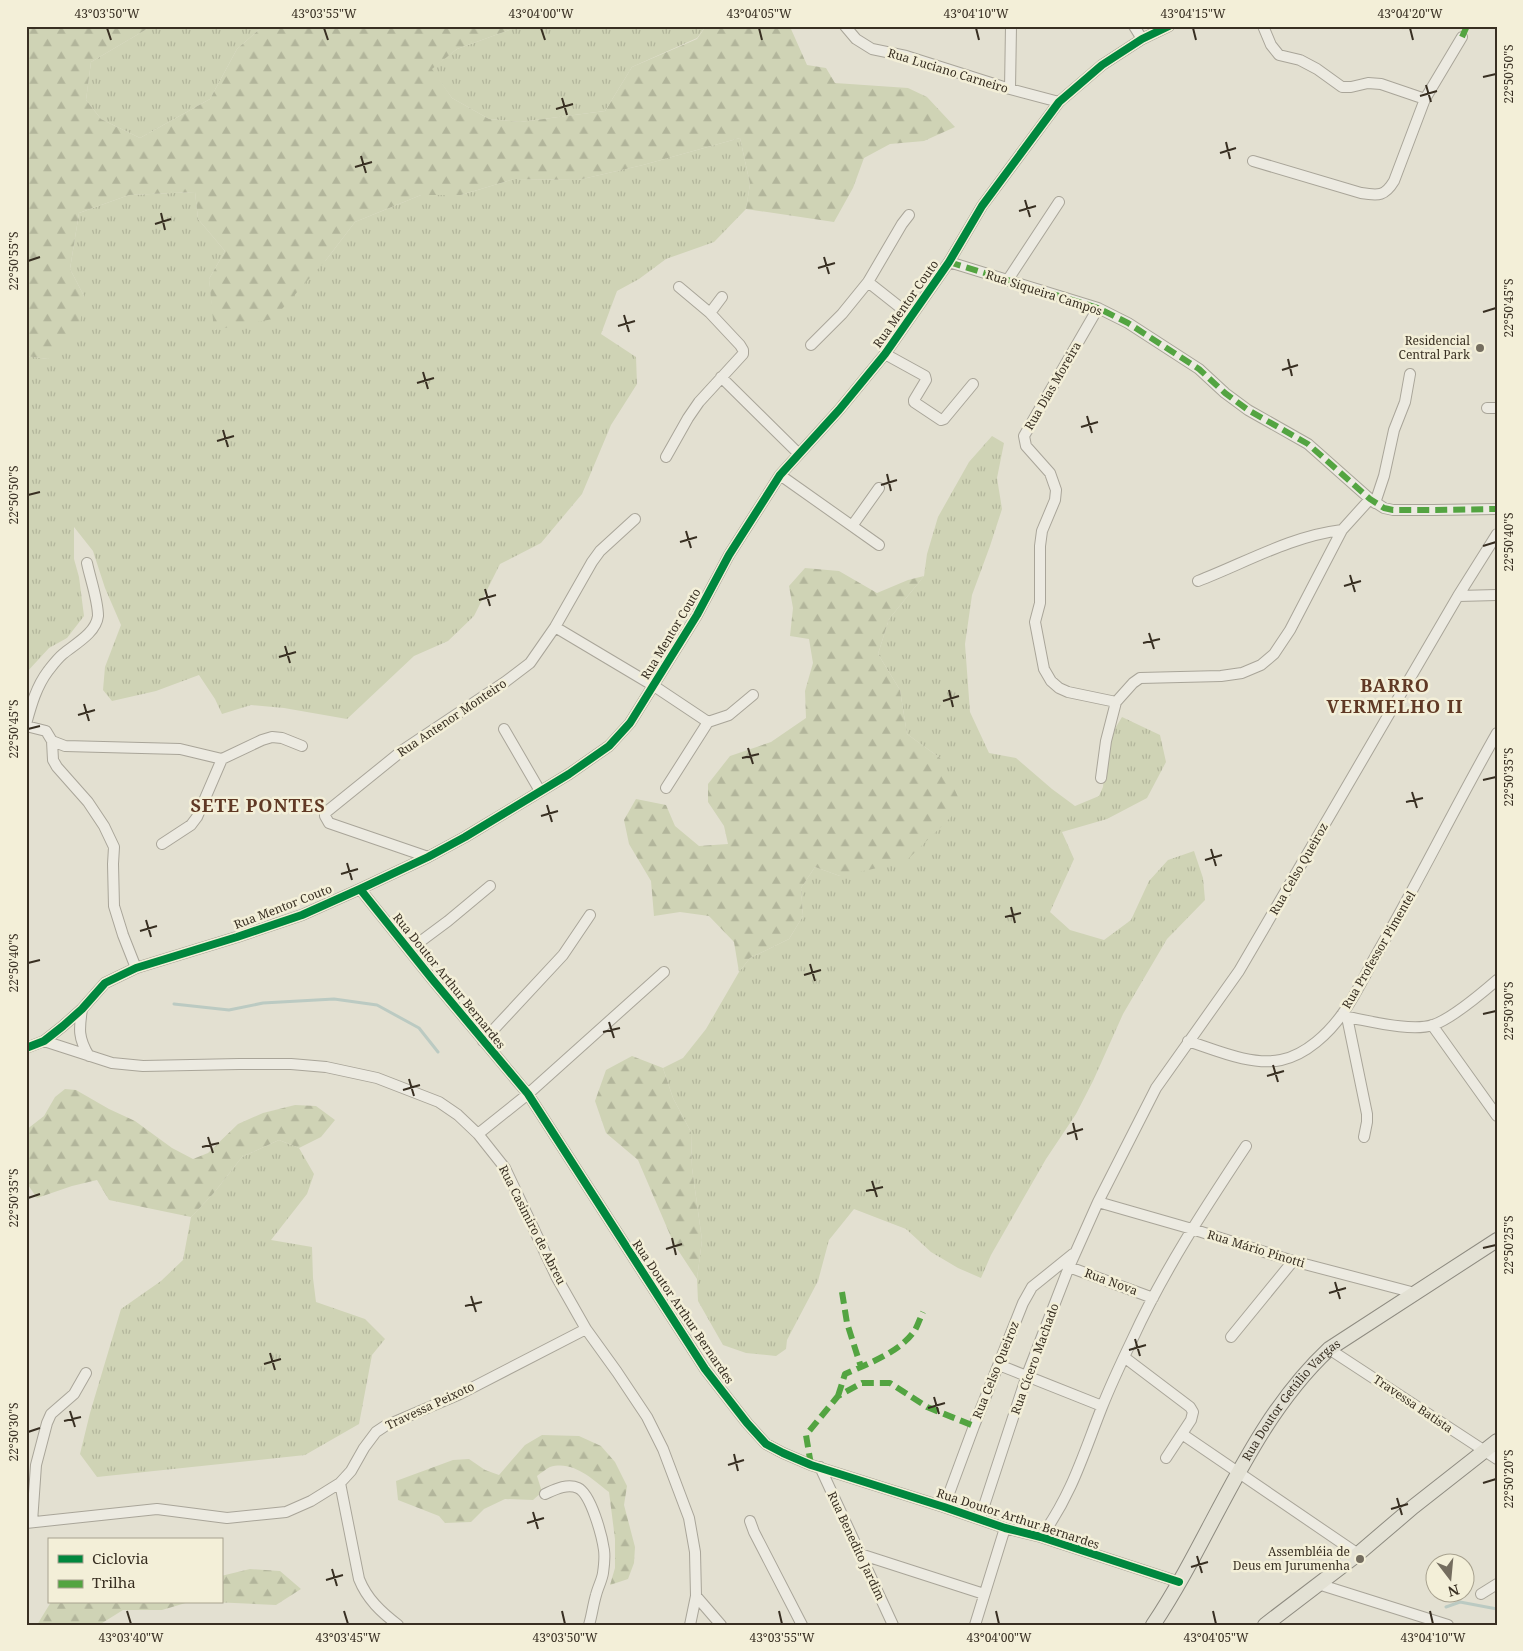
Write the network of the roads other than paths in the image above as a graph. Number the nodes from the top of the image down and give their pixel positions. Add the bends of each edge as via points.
1 (845, 26) edge
2 (1011, 26) edge
3 (1134, 26) edge
4 (1168, 26) edge
5 (1263, 26) edge
6 (1462, 37) dead end
7 (1142, 39) junction
8 (1010, 89) junction
9 (1425, 99) junction
10 (1059, 102) junction
11 (1253, 161) dead end
12 (1059, 202) dead end
13 (909, 215) dead end
14 (949, 262) junction
15 (1007, 281) junction
16 (868, 282) junction
17 (679, 287) dead end
18 (722, 297) dead end
19 (1098, 308) junction
20 (710, 313) junction
21 (911, 316) junction
22 (812, 345) dead end
23 (885, 354) junction
24 (1410, 374) dead end
25 (721, 377) junction
26 (973, 384) dead end
27 (799, 454) junction
28 (666, 458) dead end
29 (780, 475) junction
30 (879, 488) dead end
31 (1373, 501) junction
32 (1497, 509) edge
33 (635, 519) dead end
34 (852, 526) junction
35 (1342, 530) junction
36 (1497, 534) edge
37 (879, 545) dead end
38 (87, 563) dead end
39 (1198, 581) dead end
40 (1458, 596) junction
41 (1497, 596) edge
42 (555, 626) junction
43 (654, 686) junction
44 (753, 695) dead end
45 (1116, 702) junction
46 (708, 722) junction
47 (26, 725) edge
48 (504, 729) dead end
49 (1497, 733) edge
50 (52, 741) junction
51 (302, 746) dead end
52 (222, 759) junction
53 (1102, 778) dead end
54 (666, 788) dead end
55 (540, 791) junction
56 (162, 844) dead end
57 (428, 857) junction
58 (490, 886) dead end
59 (360, 889) junction
60 (590, 915) dead end
61 (409, 950) junction
62 (136, 968) junction
63 (664, 972) dead end
64 (1497, 980) edge
65 (82, 1009) junction
66 (1345, 1015) junction
67 (1432, 1025) junction
68 (44, 1041) junction
69 (483, 1041) junction
70 (1188, 1041) junction
71 (27, 1047) edge
72 (89, 1056) junction
73 (528, 1094) junction
74 (1497, 1116) edge
75 (478, 1134) junction
76 (1364, 1137) dead end
77 (1246, 1146) dead end
78 (1098, 1202) junction
79 (1192, 1229) junction
80 (1497, 1240) edge
81 (1075, 1252) junction
82 (1293, 1261) junction
83 (1069, 1267) junction
84 (1415, 1293) junction
85 (1153, 1298) junction
86 (586, 1329) junction
87 (1230, 1336) dead end
88 (1329, 1349) junction
89 (1124, 1357) junction
90 (999, 1365) junction
91 (86, 1374) dead end
92 (1027, 1375) junction
93 (1102, 1406) junction
94 (1182, 1434) junction
95 (1497, 1441) edge
96 (1483, 1451) junction
97 (1166, 1458) dead end
98 (1497, 1459) edge
99 (820, 1467) junction
100 (1238, 1472) junction
101 (340, 1483) junction
102 (544, 1494) dead end
103 (944, 1507) junction
104 (980, 1518) junction
105 (750, 1521) dead end
106 (29, 1522) edge
107 (1005, 1528) junction
108 (1041, 1537) junction
109 (860, 1554) junction
110 (1358, 1554) junction
111 (1179, 1582) junction
112 (1318, 1584) junction
113 (1497, 1584) edge
114 (984, 1594) junction
115 (1481, 1594) dead end
116 (696, 1596) junction
117 (398, 1625) edge
118 (590, 1625) edge
119 (690, 1625) edge
120 (721, 1625) edge
121 (802, 1625) edge
122 (893, 1625) edge
123 (975, 1625) edge
124 (1153, 1625) edge
125 (1265, 1625) edge
126 (1448, 1625) edge

1 - 8 street, Rua Luciano Carneiro via 856,40 872,49 906,56
2 - 8 street
3 - 7 street
4 - 7 street, Rua Mentor Couto
5 - 9 street via 1279,55 1300,60 1342,87 1381,84
6 - 9 street
7 - 10 street, Rua Mentor Couto via 1102,65
8 - 10 street, Rua Luciano Carneiro
9 - 11 street via 1394,181 1382,194 1361,193
10 - 14 street, Rua Mentor Couto via 982,206
12 - 15 street
13 - 16 street
14 - 15 street, Rua Siqueira Campos
14 - 21 street, Rua Mentor Couto
15 - 19 street, Rua Siqueira Campos
16 - 21 street
16 - 22 street
17 - 20 street
18 - 20 street
19 - 31 street, Rua Siqueira Campos via 1128,323 1199,369 1248,410 1308,444
19 - 45 street, Rua Dias Moreira via 1024,436 1026,446 1050,474 1056,490 1040,546 1040,602 1035,622 1044,669 1058,688
20 - 25 street via 743,350 740,358
21 - 23 street, Rua Mentor Couto
23 - 26 street via 925,376 914,402 941,420
23 - 27 street, Rua Mentor Couto
24 - 31 street via 1384,476
25 - 27 street
25 - 28 street via 688,418
27 - 29 street, Rua Mentor Couto
29 - 34 street
29 - 43 street, Rua Mentor Couto via 729,555
30 - 34 street
31 - 32 street, Rua Siqueira Campos via 1393,510
31 - 35 street
33 - 42 street, Rua Antenor Monteiro via 600,551
34 - 37 street
35 - 39 street via 1283,544
35 - 45 street via 1290,630 1268,660 1242,673 1222,676 1140,678
36 - 40 street, Rua Celso Queiroz
38 - 47 street via 97,608 95,624 46,673 36,691
40 - 41 street
40 - 70 street, Rua Celso Queiroz via 1239,971
42 - 43 street
42 - 57 street, Rua Antenor Monteiro via 530,663 403,750 325,813 329,823
43 - 46 street
43 - 55 street, Rua Mentor Couto via 630,723 609,746
44 - 46 street via 729,715
45 - 53 street via 1106,740
46 - 54 street
47 - 50 street via 46,731
48 - 55 street
49 - 66 street, Rua Professor Pimentel
50 - 52 street via 65,746 180,749
50 - 62 street via 53,760 88,802 114,848 114,906
51 - 52 street via 272,737
52 - 56 street via 197,817 191,825
55 - 57 street, Rua Mentor Couto
57 - 59 street, Rua Mentor Couto
58 - 61 street
59 - 61 street, Rua Doutor Arthur Bernardes
59 - 62 street, Rua Mentor Couto via 302,915
60 - 69 street via 563,955
61 - 69 street, Rua Doutor Arthur Bernardes
62 - 65 street, Rua Mentor Couto via 105,983
63 - 73 street
64 - 67 street via 1454,1013
65 - 68 street, Rua Mentor Couto
65 - 72 street via 80,1035
66 - 67 street via 1392,1025
66 - 70 street, Rua Professor Pimentel via 1313,1045 1281,1060 1243,1058
66 - 76 street via 1367,1114
67 - 74 street
68 - 71 street, Rua Mentor Couto
68 - 72 street, Rua Casimiro de Abreu
69 - 73 street, Rua Doutor Arthur Bernardes
70 - 78 street, Rua Celso Queiroz via 1156,1088
72 - 75 street, Rua Casimiro de Abreu via 112,1063 143,1066 291,1064 326,1067 377,1078 439,1102
73 - 75 street
73 - 99 street, Rua Doutor Arthur Bernardes via 704,1369 766,1444
75 - 86 street, Rua Casimiro de Abreu via 506,1171 557,1278
77 - 79 street
78 - 79 street, Rua Mário Pinotti
78 - 81 street, Rua Cícero Machado
79 - 82 street, Rua Mário Pinotti
79 - 85 street
80 - 84 main road, Rua Doutor Getúlio Vargas
81 - 83 street, Rua Cícero Machado
81 - 90 street, Rua Celso Queiroz via 1032,1287
82 - 84 street, Rua Mário Pinotti
82 - 87 street
83 - 85 street, Rua Nova
83 - 92 street, Rua Cícero Machado
84 - 88 main road, Rua Doutor Getúlio Vargas
85 - 89 street
86 - 101 street, Travessa Peixoto via 460,1394 385,1426 376,1432
86 - 116 street, Rua Casimiro de Abreu via 647,1417 663,1449 689,1518 695,1552
88 - 96 street, Travessa Batista
88 - 100 main road, Rua Doutor Getúlio Vargas via 1289,1392
89 - 93 street
89 - 94 street via 1192,1409 1194,1415
90 - 92 street
90 - 103 street, Rua Celso Queiroz
91 - 106 street via 74,1394 51,1414 47,1423 36,1465
92 - 93 street
92 - 104 street, Rua Cícero Machado
93 - 108 street via 1075,1481
94 - 97 street
94 - 100 street
95 - 96 main road
96 - 98 street, Travessa Batista
96 - 110 main road
99 - 103 street, Rua Doutor Arthur Bernardes
99 - 109 street, Rua Benedito Jardim
100 - 110 street
100 - 111 main road, Rua Doutor Getúlio Vargas
101 - 106 street, Travessa Peixoto via 311,1502 286,1512 227,1518 157,1509
101 - 117 street via 358,1579 365,1593
102 - 118 street via 563,1487 578,1488 584,1492 599,1528 604,1551 603,1572
103 - 104 street, Rua Doutor Arthur Bernardes
104 - 107 street, Rua Doutor Arthur Bernardes
105 - 121 street
107 - 108 street, Rua Doutor Arthur Bernardes
107 - 114 street
108 - 111 street, Rua Doutor Arthur Bernardes
109 - 114 street
109 - 122 street, Rua Benedito Jardim
110 - 112 main road
111 - 124 main road, Rua Doutor Getúlio Vargas
112 - 125 main road
112 - 126 street
113 - 115 street
114 - 123 street
116 - 119 street, Rua Casimiro de Abreu
116 - 120 street

